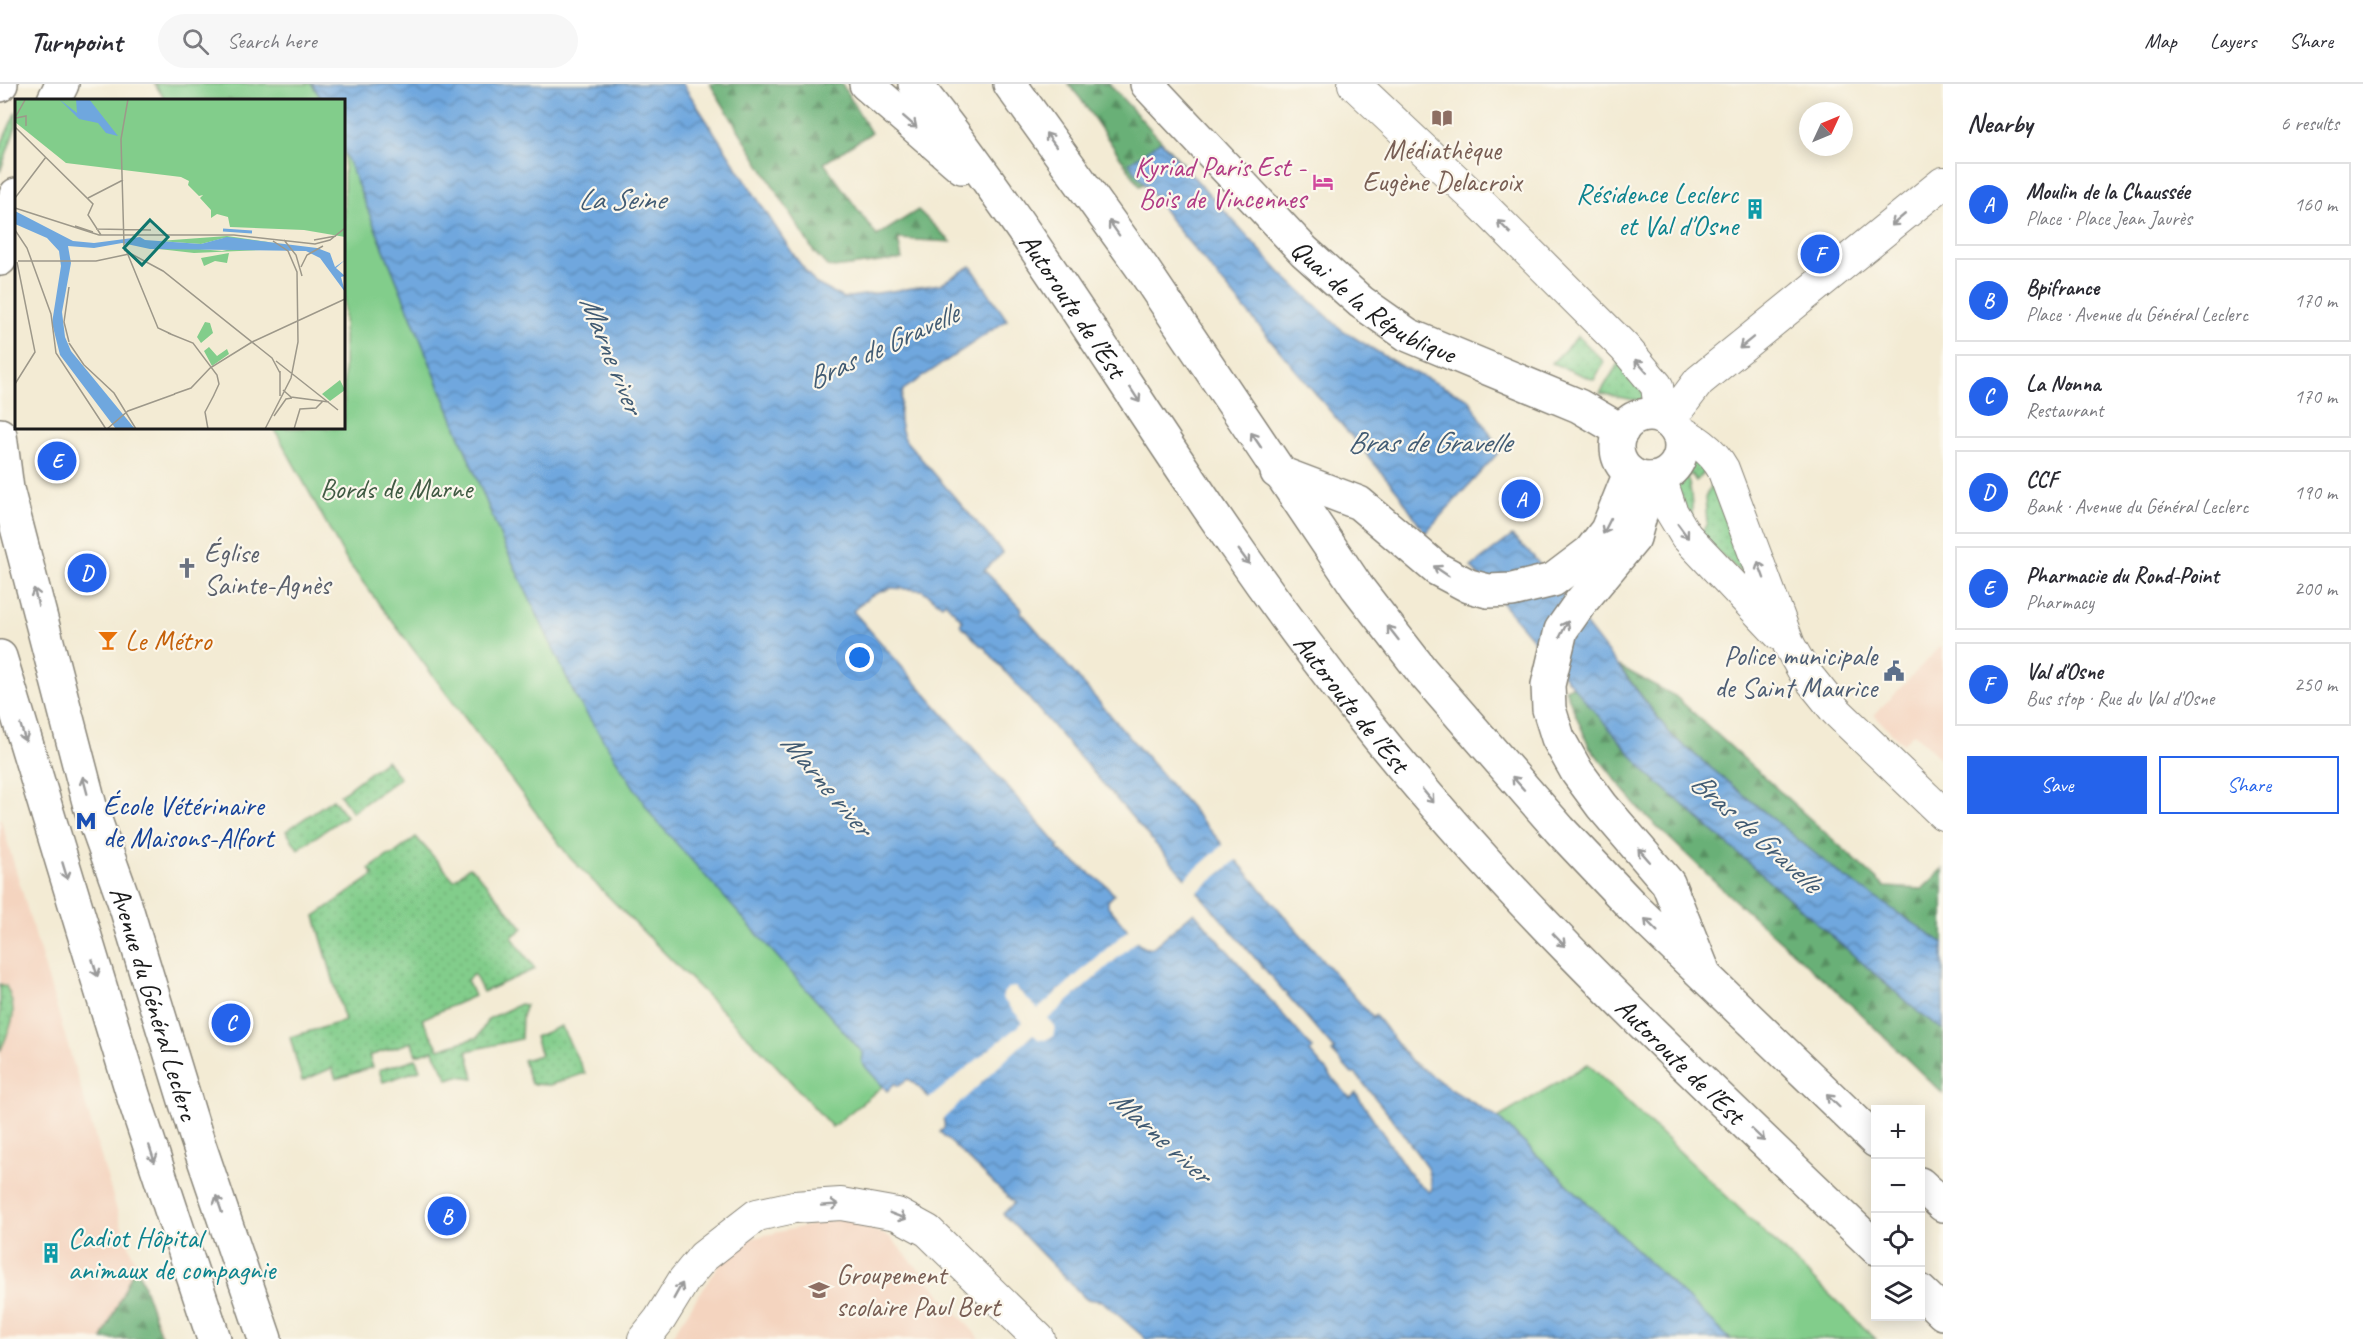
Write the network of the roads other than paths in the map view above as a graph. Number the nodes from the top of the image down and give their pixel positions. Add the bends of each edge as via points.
1 (62, 84) edge
2 (866, 84) edge
3 (915, 84) edge
4 (1010, 84) edge
5 (1148, 84) edge
6 (1353, 84) edge
7 (54, 99) edge
8 (1943, 183) edge
9 (15, 199) edge
10 (1015, 216) junction
11 (0, 259) edge
12 (1668, 423) junction
13 (1622, 432) junction
14 (0, 435) edge
15 (1278, 472) junction
16 (1647, 476) junction
17 (4, 484) edge
18 (1789, 645) junction
19 (0, 657) edge
20 (1943, 814) edge
21 (1708, 981) junction
22 (1871, 1137) edge
23 (1925, 1189) edge
24 (1943, 1205) edge
25 (1871, 1244) edge
26 (1925, 1296) edge
27 (1943, 1313) edge
28 (214, 1339) edge
29 (265, 1339) edge
30 (644, 1339) edge
31 (1039, 1339) edge

1 - 7 main road
2 -> 10 main road
3 - 10 main road, Autoroute de l’Est
15 -> 4 main road via 1143,269
5 - 13 main road, Quai de la République via 1304,251 1361,302 1408,335 1579,406
12 -> 6 street via 1657,387 1625,348 1480,203
8 -> 12 street via 1699,381
9 - 11 main road
10 -> 25 main road, Autoroute de l’Est via 1231,539 1363,718 1504,882 1579,961
12 - 13 main road via 1643,416 1627,424
12 - 16 main road via 1679,436 1680,456 1676,465
18 -> 12 street via 1723,469 1705,447
13 - 16 main road via 1618,440 1619,458
14 - 17 main road, Avenue du Général Leclerc
16 -> 15 main road via 1590,552 1553,579 1512,590 1488,591 1468,586 1437,569 1359,503
21 -> 15 main road via 1560,830 1422,671 1357,587
16 -> 18 street via 1686,536
21 -> 16 main road via 1668,884 1577,772 1558,738 1549,710 1548,685 1561,630 1634,538
29 -> 17 main road, Avenue du Général Leclerc via 90,806
18 - 20 street via 1811,682 1836,711
19 -> 28 main road, Avenue du Général Leclerc via 134,1098
22 -> 21 main road
23 - 24 main road
26 - 27 main road
30 -> 31 street via 703,1257 757,1215 794,1207 841,1204 897,1214 928,1231

